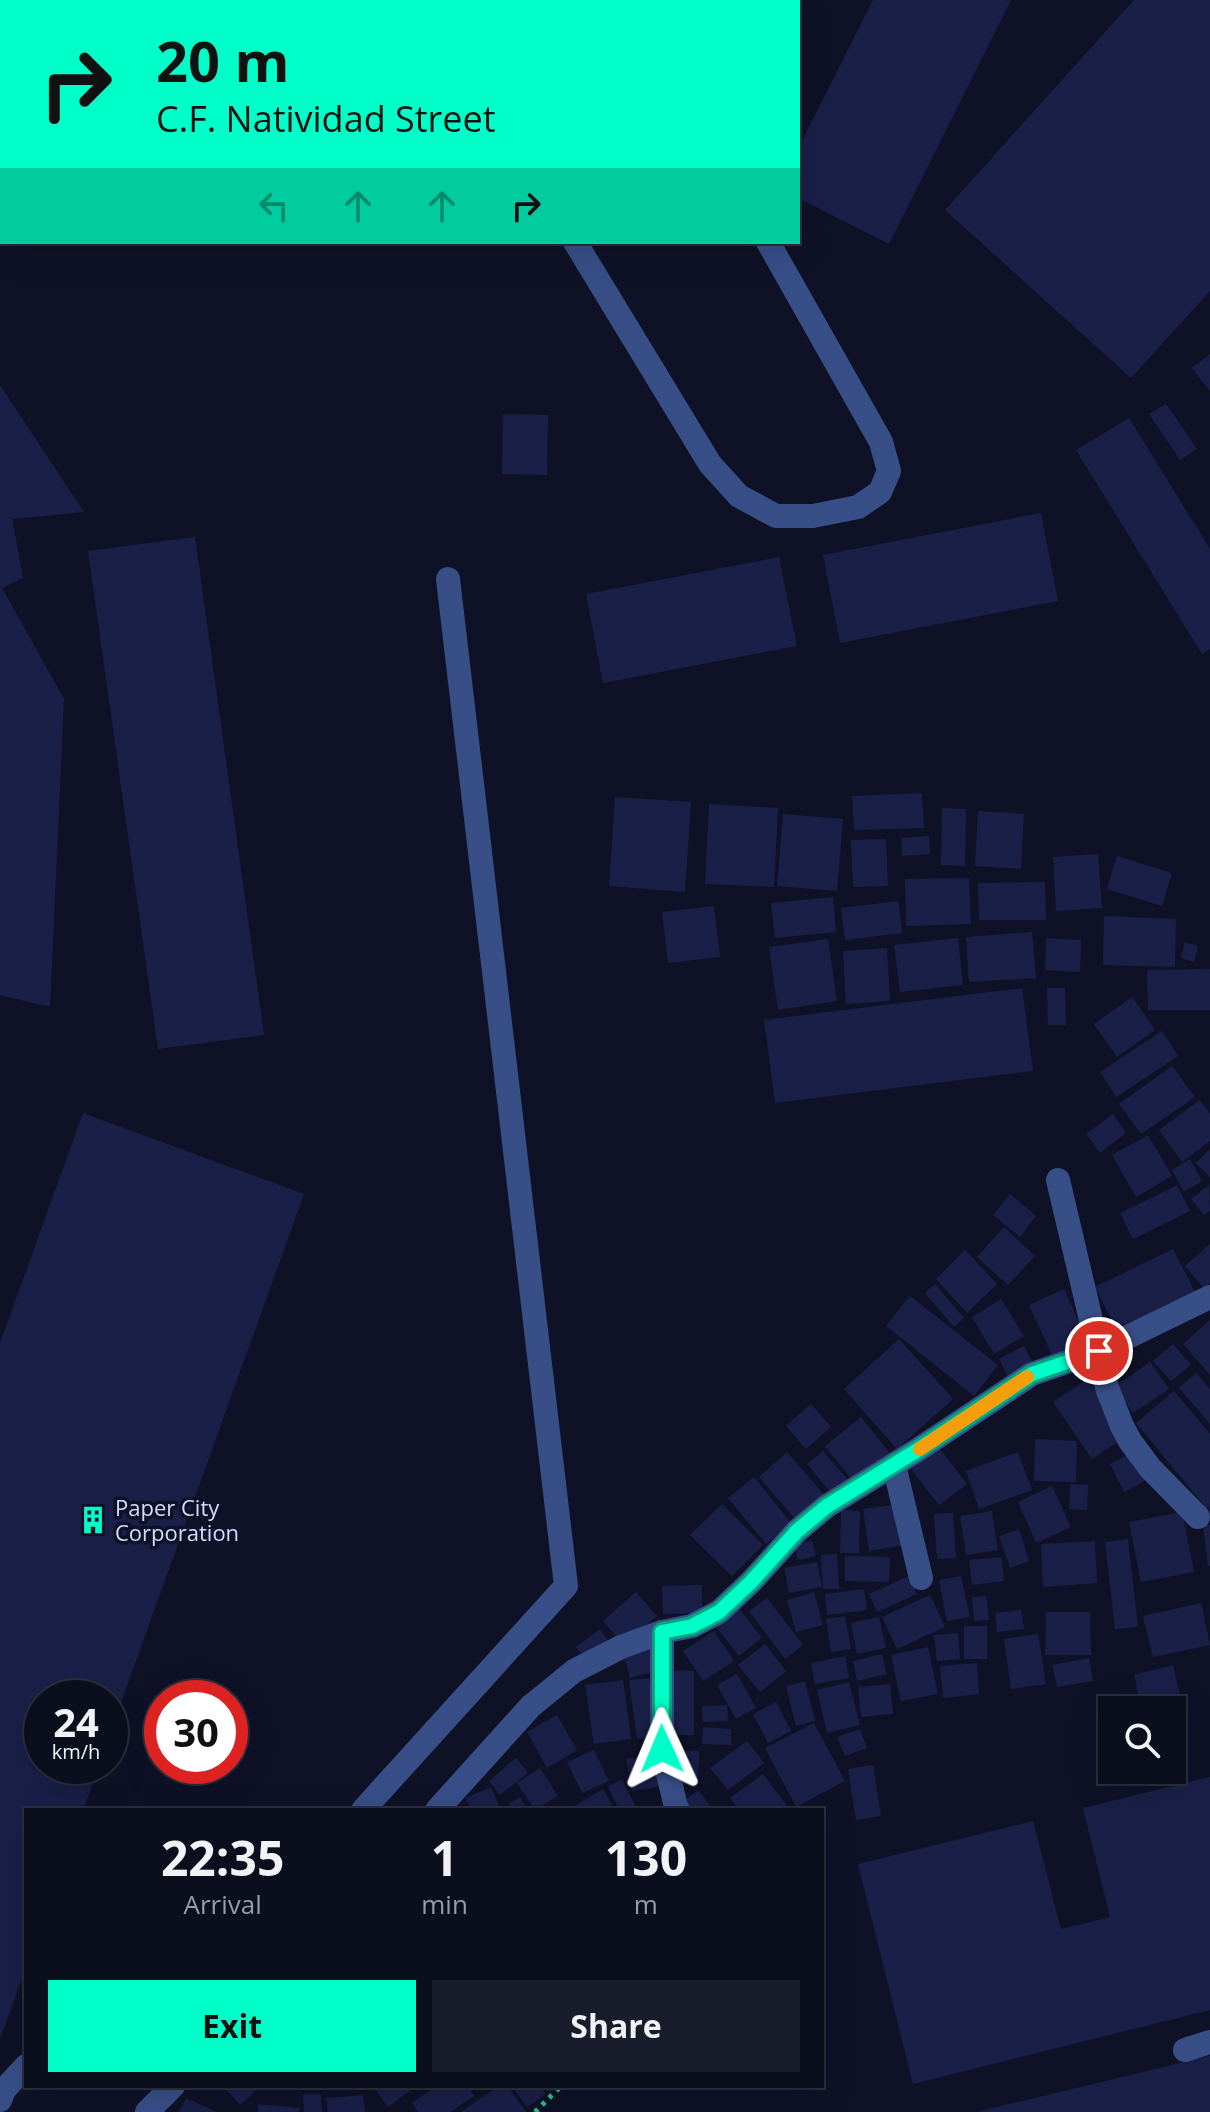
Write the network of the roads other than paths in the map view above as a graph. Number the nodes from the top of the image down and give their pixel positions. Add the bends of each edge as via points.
1 (576, 244) edge
2 (769, 244) edge
3 (448, 579) dead end
4 (1058, 1180) dead end
5 (1210, 1297) edge
6 (1099, 1351) junction
7 (894, 1465) junction
8 (1198, 1517) dead end
9 (921, 1578) dead end
10 (662, 1632) junction
11 (365, 1808) edge
12 (439, 1808) edge
13 (677, 1808) edge
14 (1210, 2042) edge
15 (1185, 2050) dead end
16 (24, 2068) edge
17 (171, 2088) edge
18 (0, 2100) edge
19 (147, 2112) edge

1 - 2 street via 710,464 739,496 776,516 813,516 858,507 880,492 889,471 881,442
3 - 11 street via 566,1586
4 - 6 street
5 - 6 street
6 - 7 street via 1032,1374
6 - 8 street via 1107,1388 1130,1441
7 - 9 street
7 - 10 street via 797,1531 719,1612 692,1626
10 - 12 street via 574,1671 531,1706
10 - 13 street via 662,1749
14 - 15 street
16 - 18 street
17 - 19 street

